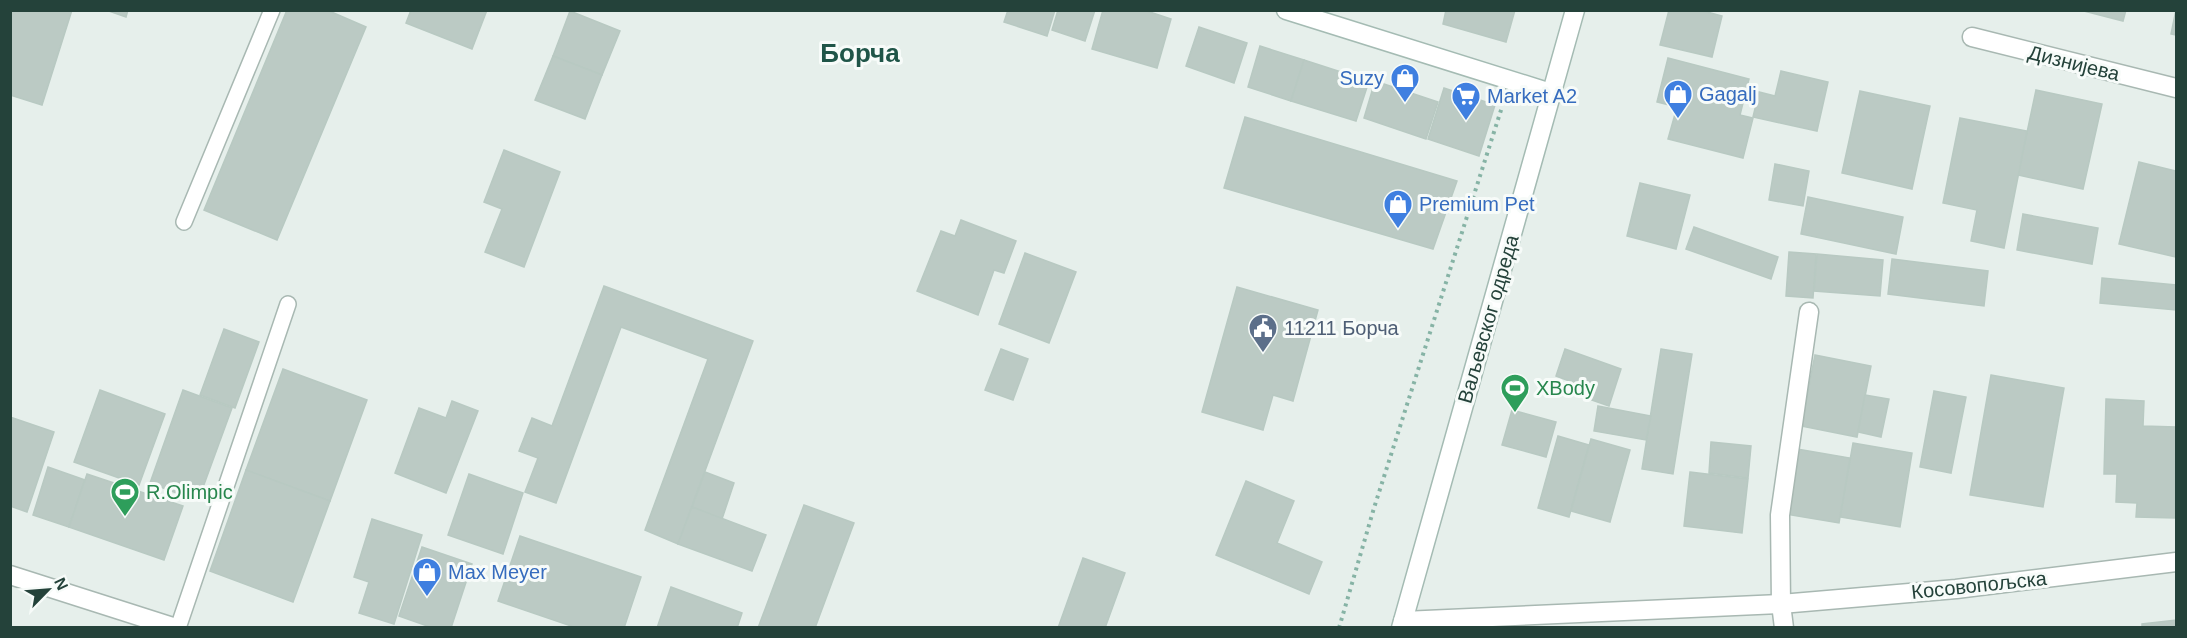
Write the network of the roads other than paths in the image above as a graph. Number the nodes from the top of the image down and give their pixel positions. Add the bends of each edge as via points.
1 (272, 10) edge
2 (1286, 10) edge
3 (1575, 10) edge
4 (1972, 37) dead end
5 (2176, 88) edge
6 (1551, 93) junction
7 (184, 222) dead end
8 (288, 304) dead end
9 (1809, 312) dead end
10 (2176, 562) edge
11 (10, 575) edge
12 (1781, 603) junction
13 (1402, 624) edge
14 (177, 627) edge
15 (1784, 627) edge

1 - 7 lane
2 - 6 street
3 - 6 street, Ваљевског одреда
4 - 5 street, Дизнијева
6 - 13 street, Ваљевског одреда
8 - 14 lane
9 - 12 street via 1780,515
10 - 12 street, Косовопољска via 1956,589
11 - 14 street
12 - 13 street, Косовопољска
12 - 15 street

